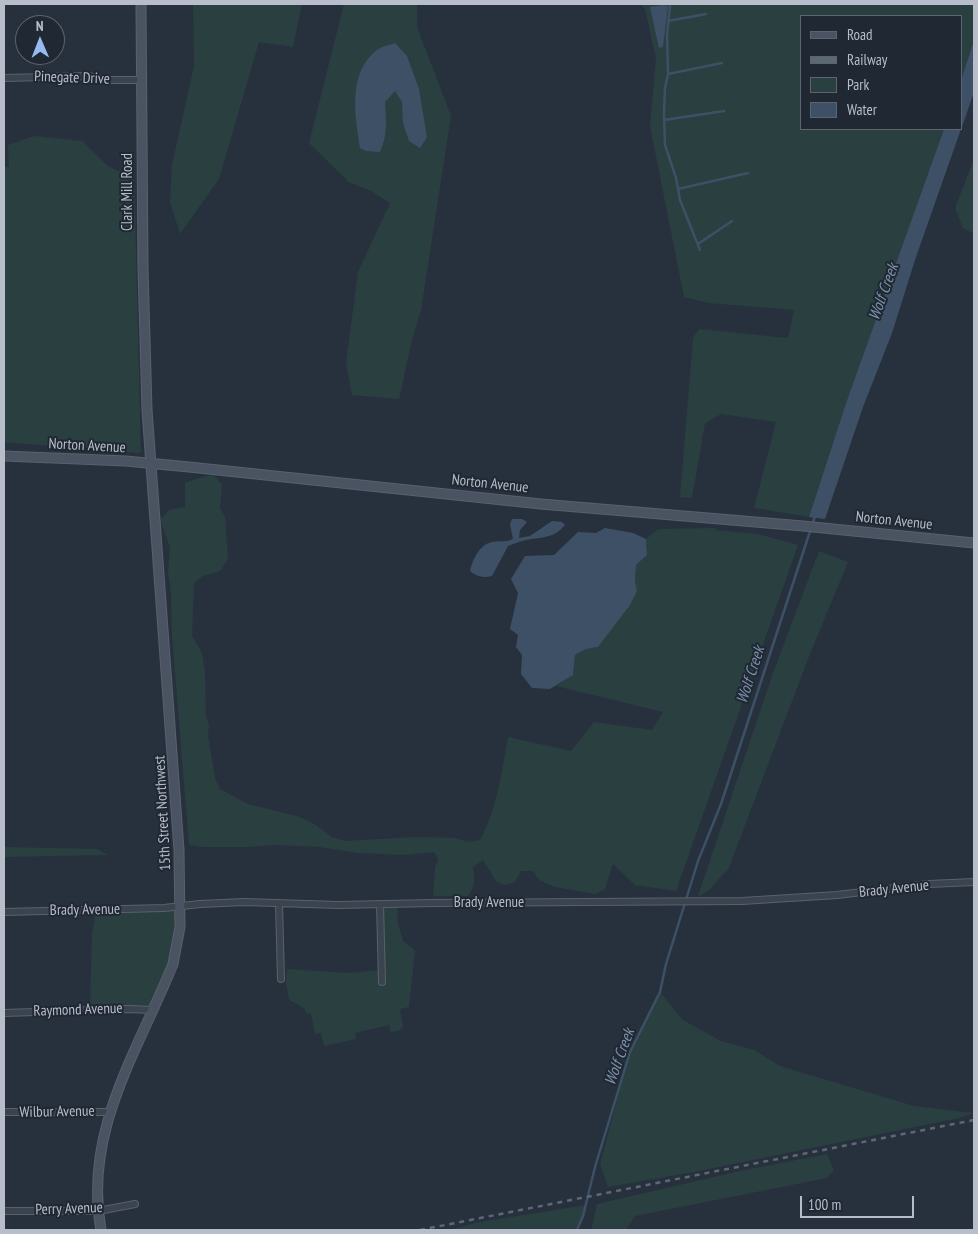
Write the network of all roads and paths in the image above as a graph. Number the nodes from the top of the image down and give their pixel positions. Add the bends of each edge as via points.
1 (141, 4) edge
2 (4, 78) edge
3 (141, 80) junction
4 (146, 380) joint
5 (4, 456) edge
6 (150, 464) junction
7 (974, 543) edge
8 (974, 882) edge
9 (279, 904) junction
10 (380, 904) junction
11 (181, 906) junction
12 (4, 912) edge
13 (281, 979) dead end
14 (382, 982) dead end
15 (153, 1010) junction
16 (4, 1013) edge
17 (4, 1112) edge
18 (110, 1112) junction
19 (134, 1204) dead end
20 (4, 1210) edge
21 (98, 1211) junction
22 (101, 1230) edge

1 - 3 street, Clark Mill Road
2 - 3 street, Pinegate Drive via 88,76
3 - 4 street, Clark Mill Road
4 - 6 street, 15th Street Northwest
5 - 6 street, Norton Avenue
6 - 7 street, Norton Avenue via 541,504
6 - 11 street, 15th Street Northwest via 177,802
8 - 10 street, Brady Avenue via 794,898 704,902
9 - 10 street, Brady Avenue
9 - 11 street, Brady Avenue
9 - 13 street
10 - 14 street
11 - 12 street, Brady Avenue
11 - 15 street, 15th Street Northwest via 178,947
15 - 16 street, Raymond Avenue
15 - 18 street, 15th Street Northwest via 121,1079
17 - 18 street, Wilbur Avenue
18 - 21 street, 15th Street Northwest via 102,1150
19 - 21 street, Perry Avenue
20 - 21 street, Perry Avenue
21 - 22 street, 15th Street Northwest

